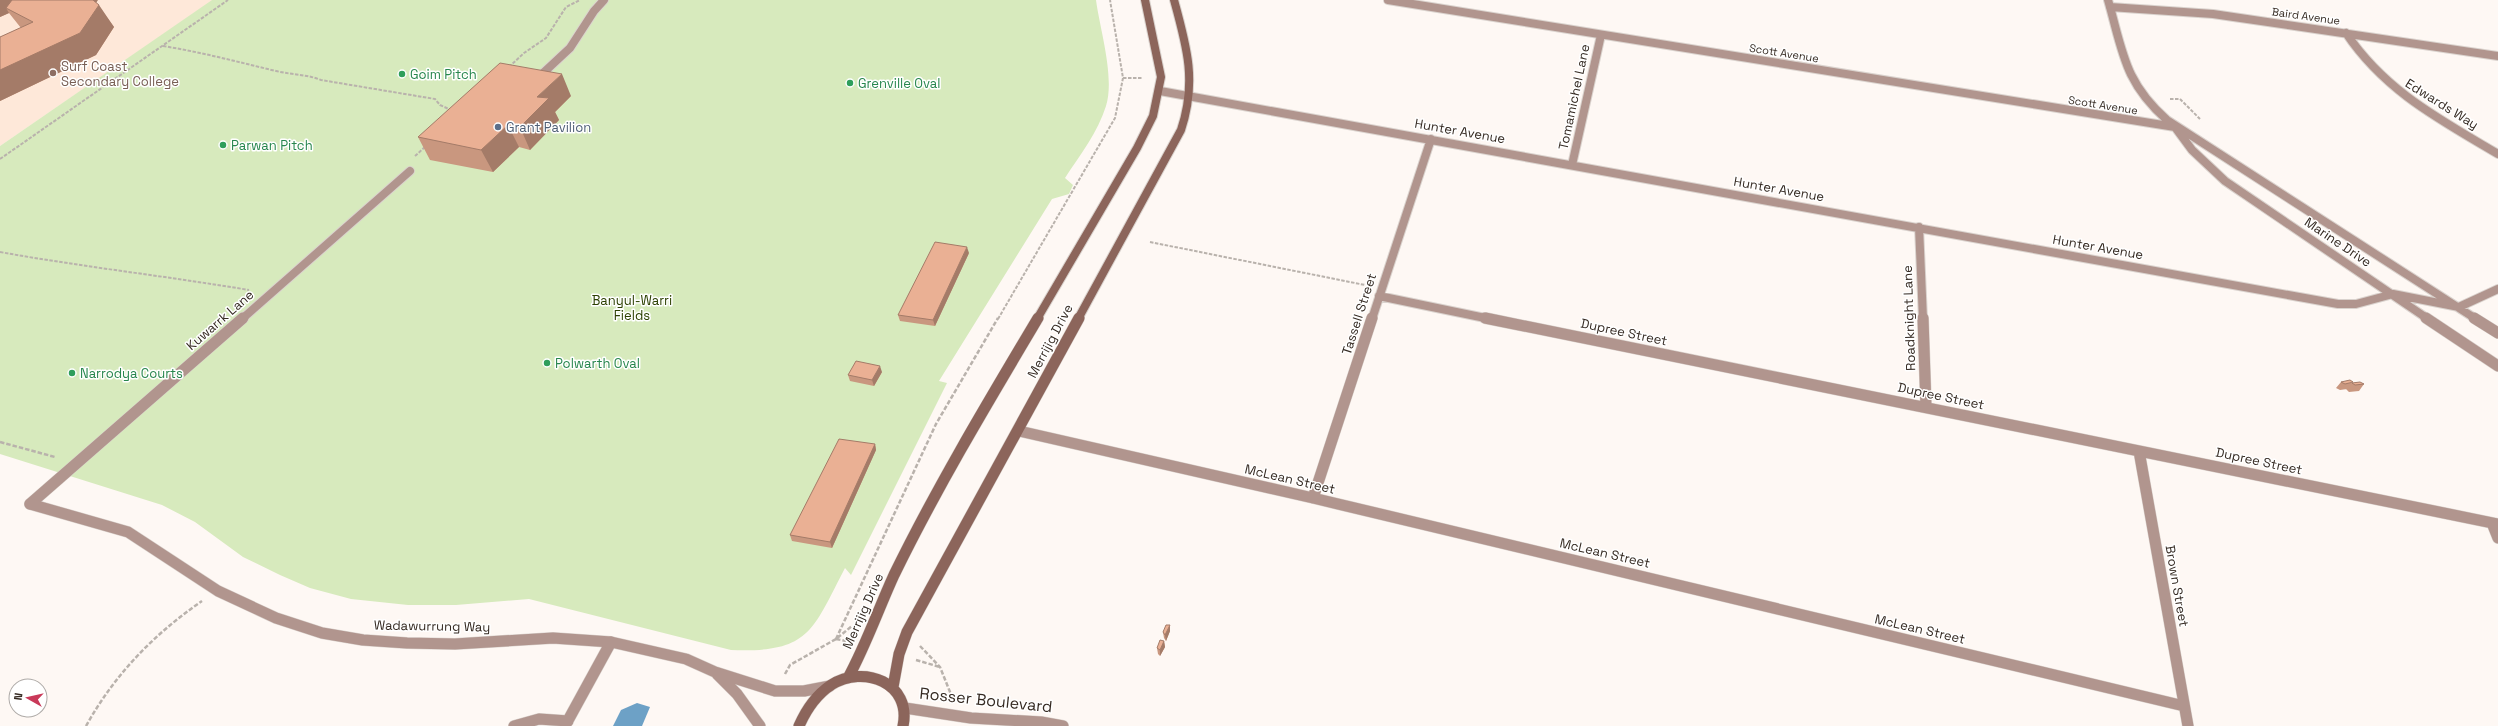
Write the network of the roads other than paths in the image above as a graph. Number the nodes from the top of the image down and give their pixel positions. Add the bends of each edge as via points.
1 (604, 0) edge
2 (1145, 0) edge
3 (1174, 0) edge
4 (1388, 0) edge
5 (2109, 4) edge
6 (2346, 33) junction
7 (1601, 35) junction
8 (2498, 56) edge
9 (541, 75) edge
10 (1160, 91) junction
11 (1191, 96) junction
12 (2175, 127) junction
13 (1431, 139) junction
14 (2498, 154) edge
15 (1572, 165) junction
16 (410, 171) dead end
17 (1919, 227) junction
18 (2498, 289) edge
19 (1380, 292) junction
20 (2393, 294) junction
21 (2459, 307) junction
22 (2498, 333) edge
23 (2498, 366) edge
24 (1926, 407) junction
25 (1019, 431) junction
26 (2139, 451) junction
27 (1313, 498) junction
28 (30, 504) joint
29 (2495, 524) edge
30 (2498, 538) edge
31 (611, 642) junction
32 (715, 672) junction
33 (848, 678) junction
34 (832, 686) junction
35 (893, 687) junction
36 (2184, 706) junction
37 (906, 708) junction
38 (566, 724) edge
39 (514, 726) edge
40 (760, 726) edge
41 (799, 726) edge
42 (903, 726) edge
43 (1063, 726) edge
44 (2188, 726) edge

1 - 9 street via 570,48
2 - 10 street, Merrijig Drive via 1158,55
3 - 11 street, Merrijig Drive via 1188,51
4 - 7 street, Scott Avenue
5 - 6 street, Baird Avenue via 2213,14
5 - 12 street, Marine Drive via 2127,68 2152,105
6 - 8 street, Baird Avenue
6 - 14 street, Edwards Way via 2365,63 2399,93
7 - 12 street, Scott Avenue
7 - 15 street, Tomamichel Lane
10 - 11 street, Hunter Avenue
10 - 33 street, Merrijig Drive via 1153,116 1137,148 969,435 894,576 866,645
11 - 13 street, Hunter Avenue
11 - 25 street, Merrijig Drive via 1181,130
12 - 20 street, Marine Drive via 2199,159 2226,181
12 - 21 street, Marine Drive
13 - 15 street, Hunter Avenue
13 - 19 street, Tassell Street
15 - 17 street, Hunter Avenue
16 - 28 street, Kuwarrk Lane
17 - 20 street, Hunter Avenue via 2338,304 2356,304
17 - 24 street, Roadknight Lane
18 - 21 street
19 - 24 street, Dupree Street
19 - 27 street, Tassell Street
20 - 21 street
20 - 23 street, Marine Drive
21 - 22 street, Marine Drive
24 - 26 street, Dupree Street
25 - 27 street, McLean Street
25 - 35 street, Merrijig Drive via 907,632
26 - 29 street, Dupree Street
26 - 36 street, Brown Street
27 - 36 street, McLean Street
28 - 31 street, Wadawurrung Way via 128,532 218,592 276,618 322,633 363,640 455,644 565,638
29 - 30 street
31 - 32 street, Wadawurrung Way via 686,659
31 - 38 street
32 - 34 street, Wadawurrung Way via 775,691 804,691
32 - 40 street, Wadawurrung Way via 737,694
33 - 34 street
33 - 35 street via 880,680
34 - 41 street via 816,696 805,710
35 - 37 street via 901,696
36 - 44 street, Brown Street
37 - 42 street
37 - 43 street, Rosser Boulevard via 972,718 1041,722
38 - 39 street via 539,719

